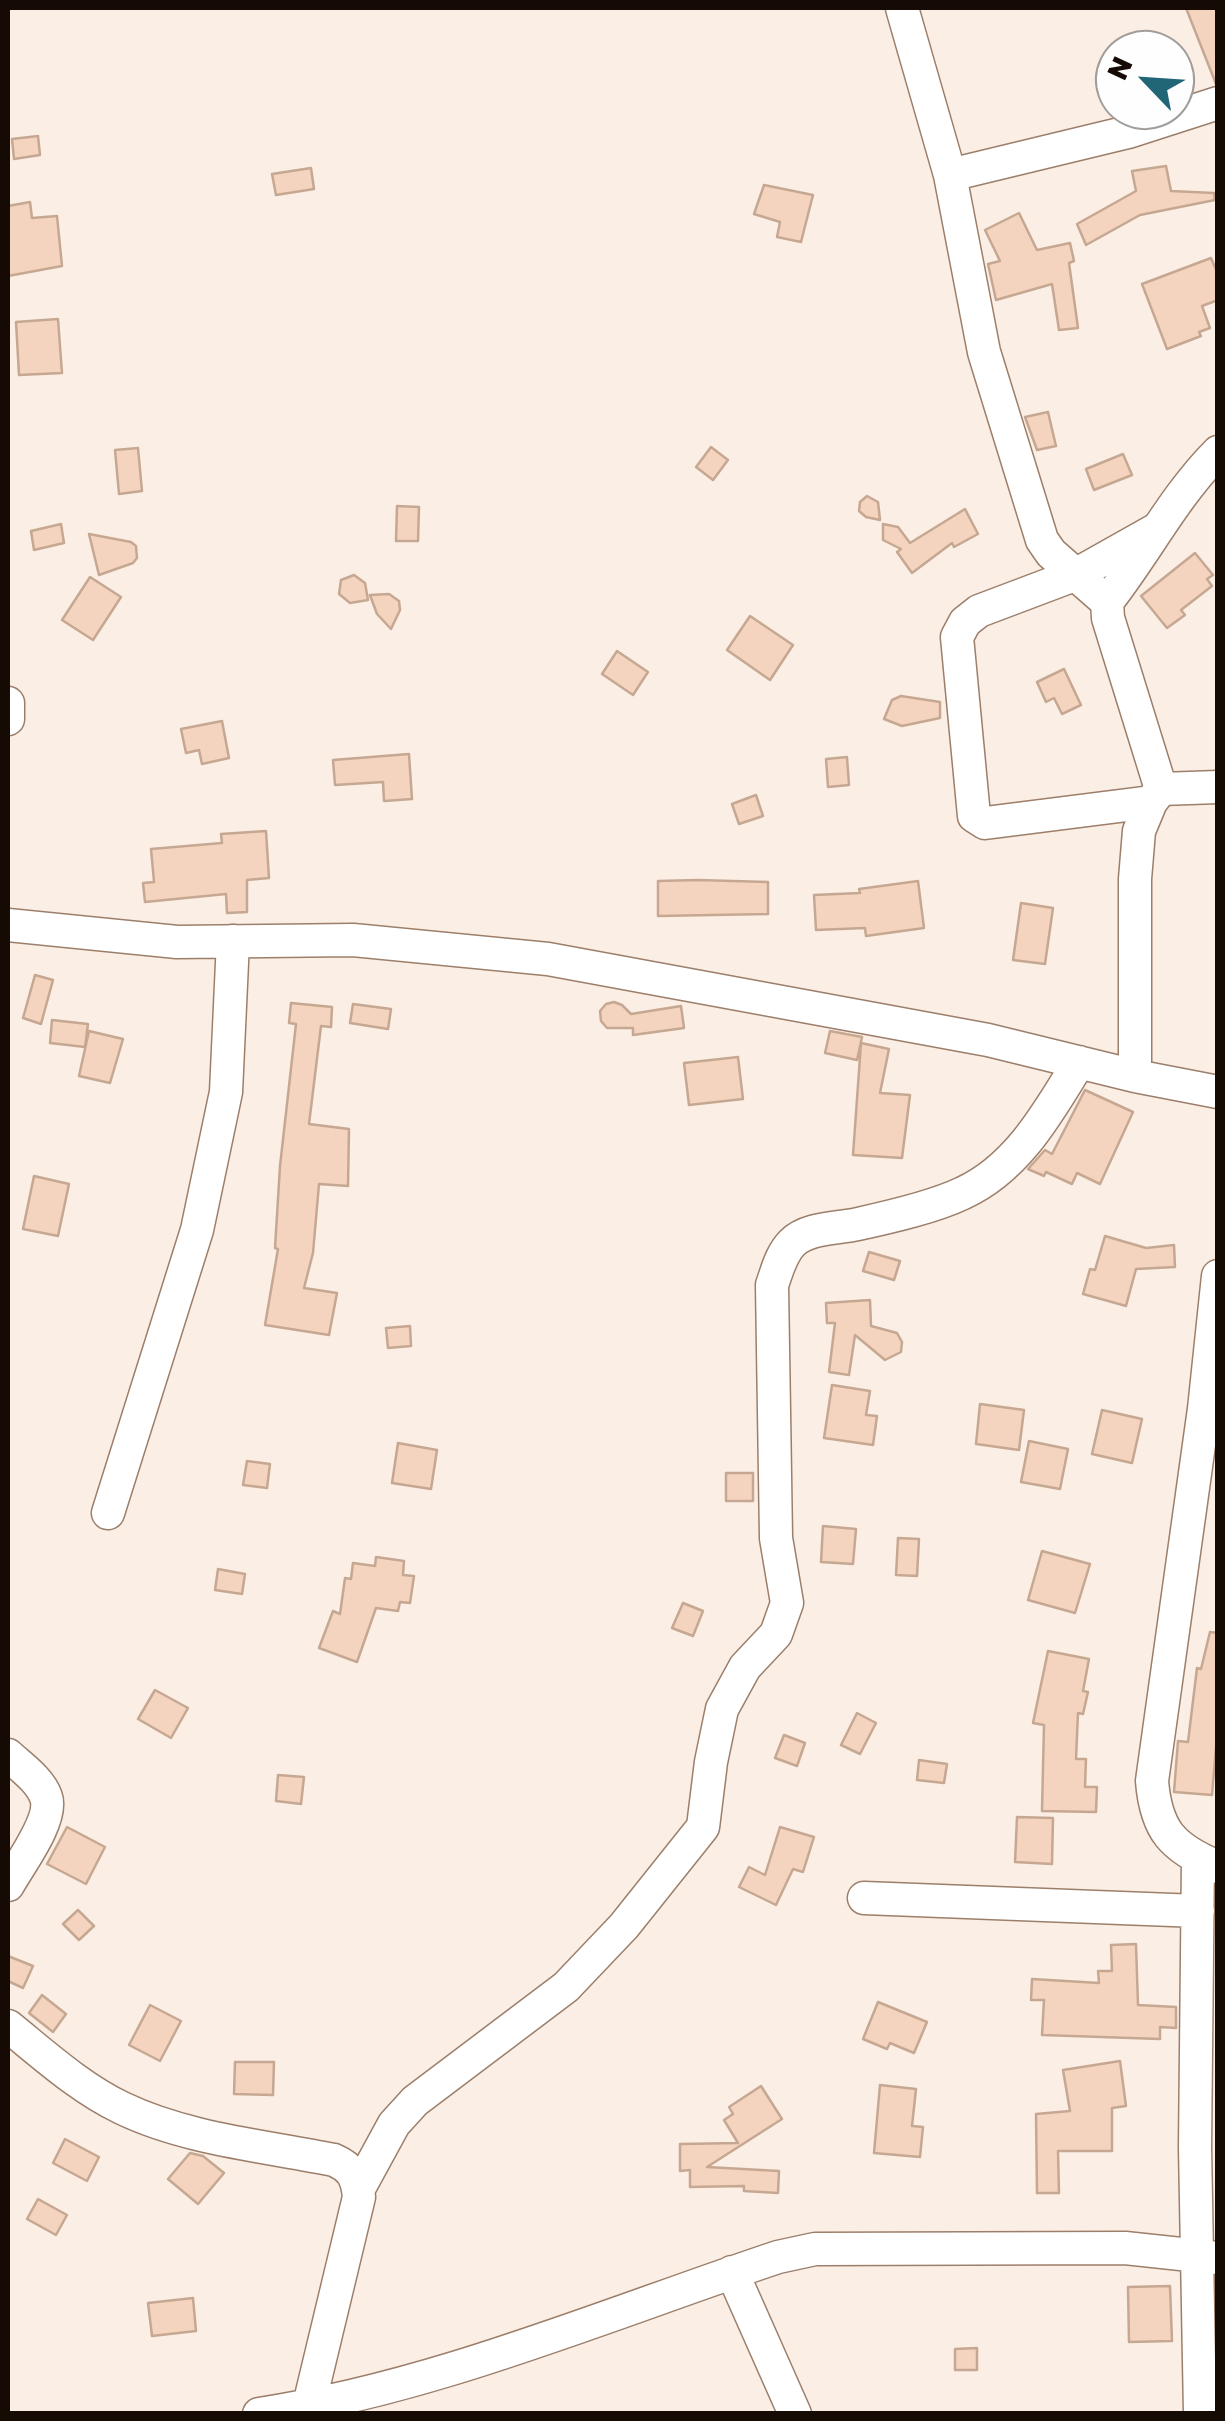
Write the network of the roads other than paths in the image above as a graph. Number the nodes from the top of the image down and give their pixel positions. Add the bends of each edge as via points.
1 (902, 8) edge
2 (1216, 106) edge
3 (950, 175) junction
4 (1218, 452) edge
5 (1157, 530) junction
6 (1077, 574) junction
7 (1107, 602) junction
8 (8, 707) edge
9 (8, 718) edge
10 (1218, 787) edge
11 (1156, 796) junction
12 (8, 925) edge
13 (233, 941) junction
14 (1079, 1062) junction
15 (1135, 1076) junction
16 (1218, 1092) edge
17 (1218, 1276) edge
18 (108, 1514) dead end
19 (8, 1755) edge
20 (1208, 1863) edge
21 (8, 1885) edge
22 (864, 1898) dead end
23 (1198, 1911) junction
24 (8, 2026) edge
25 (358, 2190) junction
26 (1208, 2256) edge
27 (732, 2272) junction
28 (309, 2405) junction
29 (259, 2414) edge
30 (795, 2414) edge
31 (1200, 2414) edge

1 - 3 street
2 - 3 street
3 - 6 street via 984,352 1042,540
4 - 5 street
5 - 6 street
5 - 7 street
6 - 7 street
6 - 11 street via 978,611 958,637 974,816 985,823
7 - 11 street
8 - 9 street
10 - 11 street
11 - 15 street via 1139,831 1135,879
12 - 13 street
13 - 14 street via 353,940 548,959
13 - 18 street via 226,1092 196,1230
14 - 15 street
14 - 25 street via 1043,1122 1000,1170 962,1194 813,1232 787,1250 772,1285 776,1538 787,1602 776,1634 745,1666 722,1709 703,1827 566,1988 404,2112
15 - 16 street
17 - 20 street via 1152,1780 1154,1805 1169,1837
19 - 21 street via 45,1794 48,1810
20 - 23 street
22 - 23 street
23 - 26 street via 1195,2147
24 - 25 street via 122,2108 176,2128 334,2160 347,2166
25 - 28 street
26 - 27 street via 1124,2248 815,2250
26 - 31 street
27 - 28 street via 512,2348
27 - 30 street
28 - 29 street

